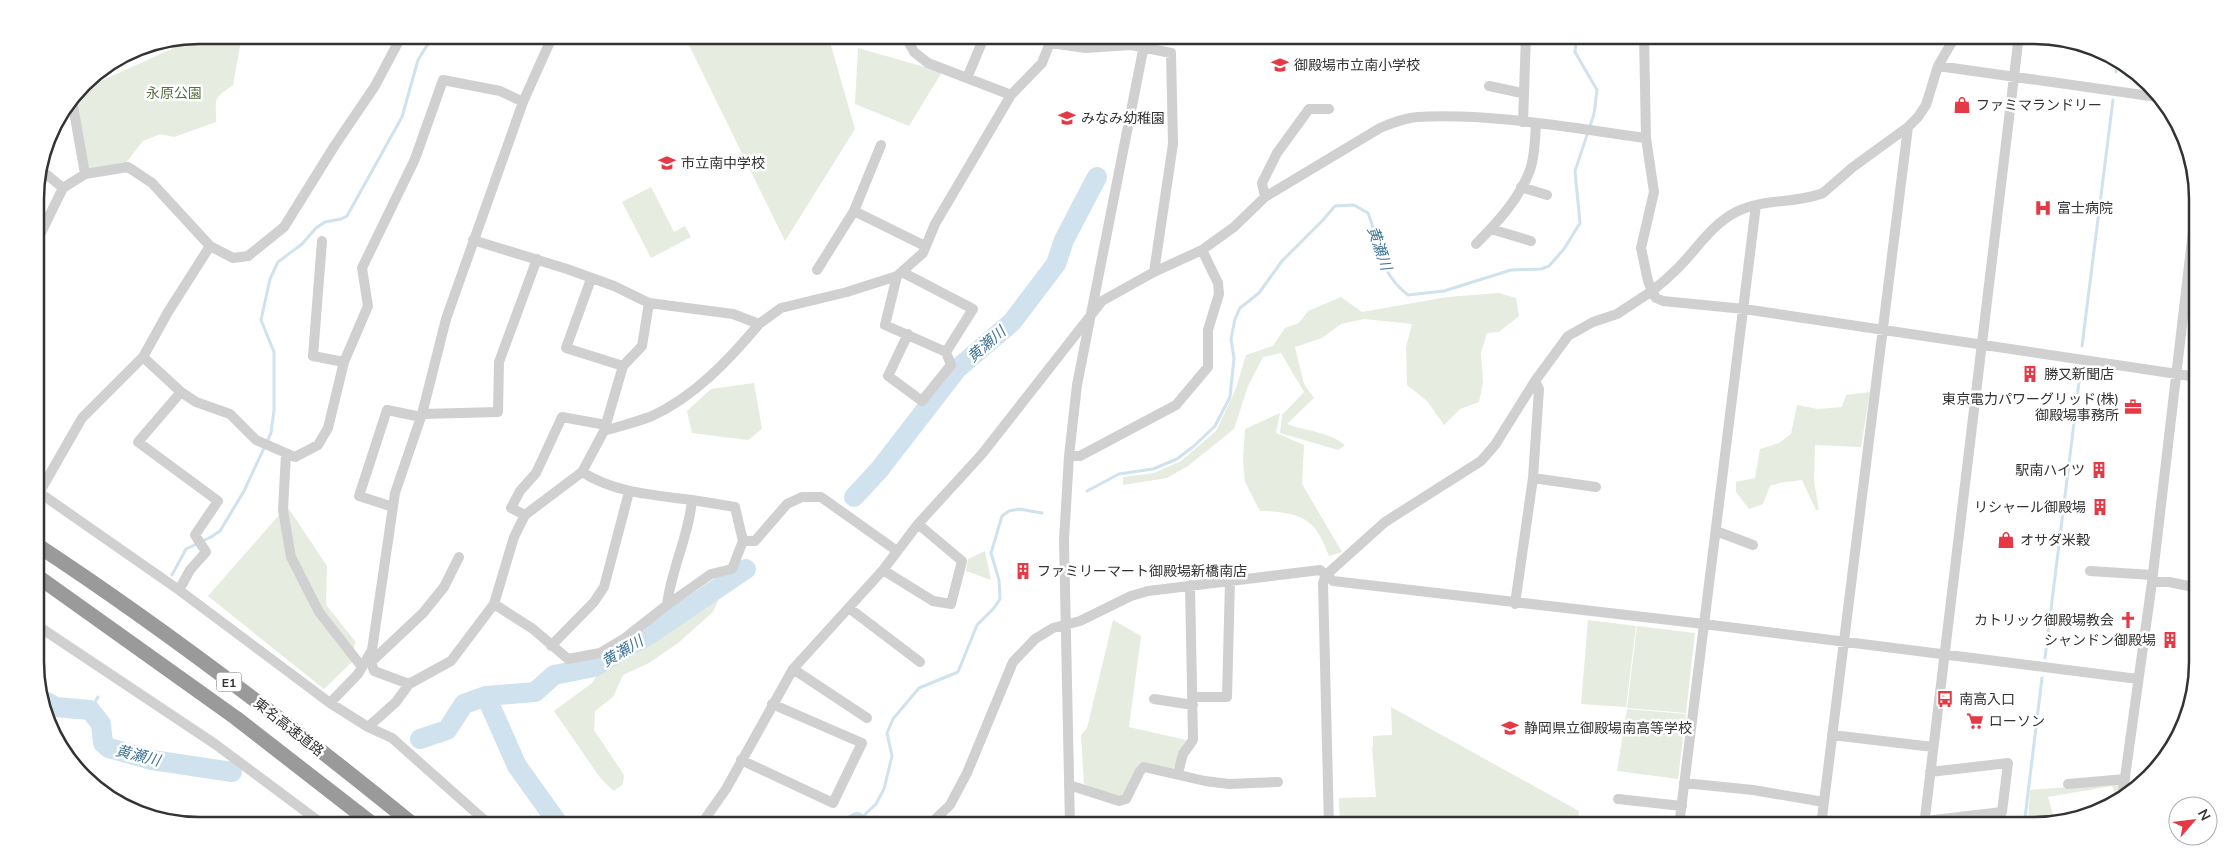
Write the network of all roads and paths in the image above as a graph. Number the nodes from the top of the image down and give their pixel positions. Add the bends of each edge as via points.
1 (397, 44) edge
2 (549, 44) edge
3 (910, 44) edge
4 (981, 44) edge
5 (1049, 44) edge
6 (1070, 44) edge
7 (1144, 44) edge
8 (1525, 44) edge
9 (1644, 44) edge
10 (1951, 44) edge
11 (2018, 44) edge
12 (1143, 48) junction
13 (1938, 66) junction
14 (968, 78) junction
15 (2013, 78) junction
16 (1489, 86) dead end
17 (1522, 94) junction
18 (1011, 95) junction
19 (2150, 96) edge
20 (524, 102) junction
21 (73, 108) edge
22 (1329, 109) dead end
23 (1523, 122) junction
24 (1536, 124) junction
25 (1908, 127) junction
26 (1646, 138) junction
27 (881, 145) dead end
28 (46, 174) edge
29 (85, 174) junction
30 (1521, 187) junction
31 (63, 188) junction
32 (1547, 195) dead end
33 (1265, 197) junction
34 (1756, 205) junction
35 (854, 211) junction
36 (44, 227) edge
37 (1490, 229) junction
38 (473, 240) junction
39 (322, 241) dead end
40 (1531, 241) dead end
41 (1476, 244) dead end
42 (210, 246) junction
43 (925, 246) junction
44 (1202, 250) junction
45 (537, 259) junction
46 (2189, 265) edge
47 (817, 270) dead end
48 (1154, 272) junction
49 (899, 274) junction
50 (591, 279) junction
51 (1652, 291) junction
52 (649, 303) junction
53 (1744, 309) junction
54 (1089, 317) junction
55 (759, 324) junction
56 (1883, 329) junction
57 (908, 334) junction
58 (1983, 345) junction
59 (946, 352) junction
60 (143, 357) junction
61 (344, 362) junction
62 (623, 366) junction
63 (2176, 373) junction
64 (2189, 375) edge
65 (1536, 381) junction
66 (181, 392) junction
67 (422, 415) junction
68 (605, 428) junction
69 (286, 454) junction
70 (1069, 456) junction
71 (582, 472) junction
72 (1533, 478) junction
73 (44, 482) edge
74 (1596, 486) dead end
75 (629, 492) junction
76 (44, 496) edge
77 (692, 500) junction
78 (393, 507) junction
79 (525, 515) junction
80 (918, 524) junction
81 (1716, 531) junction
82 (743, 541) junction
83 (1753, 545) dead end
84 (44, 550) edge
85 (897, 551) junction
86 (459, 557) dead end
87 (883, 570) junction
88 (2090, 571) dead end
89 (1326, 575) junction
90 (2152, 579) junction
91 (44, 580) edge
92 (1230, 581) junction
93 (1190, 585) junction
94 (2189, 586) edge
95 (179, 590) junction
96 (494, 604) junction
97 (1515, 604) junction
98 (667, 605) junction
99 (849, 608) junction
100 (1704, 624) junction
101 (1066, 625) junction
102 (44, 630) edge
103 (1843, 642) junction
104 (551, 646) junction
105 (1945, 655) junction
106 (920, 662) dead end
107 (362, 666) junction
108 (793, 669) junction
109 (2138, 679) junction
110 (409, 684) junction
111 (1154, 699) dead end
112 (1193, 701) junction
113 (330, 703) junction
114 (772, 704) junction
115 (867, 718) dead end
116 (368, 727) junction
117 (1832, 735) junction
118 (1933, 747) junction
119 (741, 760) junction
120 (1930, 772) junction
121 (1178, 773) junction
122 (2125, 779) junction
123 (1278, 782) dead end
124 (1684, 783) junction
125 (2068, 784) dead end
126 (1069, 785) junction
127 (2123, 789) edge
128 (1618, 799) dead end
129 (1824, 802) junction
130 (1682, 806) junction
131 (313, 817) edge
132 (363, 817) edge
133 (403, 817) edge
134 (481, 817) edge
135 (706, 817) edge
136 (937, 817) edge
137 (1071, 817) edge
138 (1329, 817) edge
139 (1680, 817) edge
140 (1823, 817) edge
141 (1925, 817) edge
142 (1967, 817) edge

1 - 42 street via 375,86 284,227 248,256 233,258
2 - 20 street
3 - 14 street via 928,63
4 - 14 street
5 - 18 street via 1042,64
6 - 12 street via 1086,48 1131,45
7 - 12 street
8 - 17 street
9 - 26 street
10 - 13 street
11 - 15 street
12 - 48 street via 1171,53 1173,144
12 - 54 street
13 - 15 street
13 - 25 street via 1926,105
14 - 18 street
15 - 19 street
15 - 58 street
16 - 17 street
17 - 23 street
18 - 43 street
20 - 38 street
20 - 61 street via 500,91 442,80 415,159 362,268 368,306
21 - 29 street
22 - 33 street via 1309,110 1277,153 1262,183
23 - 24 street
23 - 33 street via 1491,118 1416,117 1401,120 1380,128
24 - 26 street
24 - 30 street via 1531,169
25 - 34 street via 1823,193
25 - 56 street
26 - 51 street via 1654,192 1641,248
27 - 35 street
28 - 31 street
29 - 31 street
29 - 42 street via 128,167 152,183
30 - 32 street
30 - 37 street
31 - 36 street
33 - 44 street via 1234,227
34 - 51 street via 1715,226 1679,268
34 - 53 street
35 - 43 street
35 - 47 street
37 - 40 street
37 - 41 street
38 - 45 street
38 - 67 street via 446,319
39 - 61 street via 313,356
42 - 60 street
43 - 49 street via 922,253
44 - 48 street
44 - 70 street via 1218,283 1219,294 1208,330 1208,367 1176,405 1080,456
45 - 50 street
45 - 67 street via 499,362 498,412
46 - 63 street
48 - 54 street via 1102,301
49 - 55 street via 847,292 781,308
49 - 57 street via 885,325
49 - 59 street via 974,309
50 - 52 street
50 - 62 street via 566,348
51 - 53 street via 1663,301
51 - 65 street via 1617,314 1593,322 1568,336
52 - 55 street via 733,314
52 - 62 street via 642,346
53 - 56 street
53 - 81 street
54 - 70 street via 1076,385
54 - 80 street via 982,454
55 - 68 street via 736,351 682,399 652,416
56 - 58 street
56 - 103 street
57 - 59 street
57 - 59 street via 888,376 922,401 951,365
58 - 63 street
58 - 105 street
60 - 66 street
60 - 73 street via 82,418
61 - 69 street via 328,428 318,445 295,457
62 - 68 street
63 - 64 street
63 - 90 street
65 - 72 street via 1539,389
65 - 89 street via 1481,461 1385,522
66 - 69 street via 196,402 230,414 256,440
66 - 95 street via 138,442 218,501 195,535 206,552 190,570
67 - 78 street
67 - 78 street via 387,410 359,496
68 - 71 street
68 - 79 street via 562,417 536,473 520,491 511,508
69 - 107 street via 283,510 291,557 319,612
70 - 101 street via 1064,540
71 - 75 street via 599,483
71 - 79 street
72 - 74 street
72 - 97 street
75 - 77 street
75 - 104 street via 604,587 594,602
76 - 95 street
77 - 82 street via 735,507
77 - 98 street
78 - 107 street via 372,650
79 - 96 street via 514,537
80 - 85 street
80 - 87 street via 962,561 951,604 933,601
81 - 83 street
81 - 100 street
82 - 85 street via 755,540 787,504 802,497 821,497
82 - 98 street via 732,569 710,574
84 - 133 highway, 東名高速道路 / E1 via 255,701
85 - 87 street
86 - 110 street via 444,587 423,613 371,662 374,671
87 - 99 street
88 - 90 street
89 - 92 street via 1320,570
89 - 97 street via 1333,581
89 - 138 street via 1323,583
90 - 94 street
90 - 109 street
91 - 132 highway, 東名高速道路 / E1 via 236,718
92 - 93 street
92 - 112 street via 1227,697
93 - 101 street via 1131,596
93 - 112 street
95 - 113 street
96 - 104 street via 533,629
96 - 110 street via 451,661
97 - 100 street
98 - 104 street via 600,653 568,659
99 - 106 street
99 - 108 street
100 - 103 street
100 - 124 street
101 - 126 street
101 - 136 street via 1053,628 1035,639 1013,662 967,773 950,805
102 - 131 street via 215,744
103 - 105 street
103 - 117 street
105 - 109 street
105 - 118 street
107 - 113 street
108 - 114 street
108 - 115 street
109 - 122 street
110 - 116 street via 396,702
111 - 112 street
112 - 121 street via 1193,740 1183,754
113 - 116 street
114 - 119 street
114 - 119 street via 862,743 833,804
116 - 134 street via 392,738
117 - 118 street
117 - 129 street
118 - 120 street
119 - 135 street
120 - 141 street
120 - 142 street via 2008,763 2002,812
121 - 123 street via 1229,784
121 - 126 street via 1144,767 1126,799 1119,800
122 - 125 street
122 - 127 street
124 - 129 street
124 - 130 street
126 - 137 street
128 - 130 street
129 - 140 street
130 - 139 street

